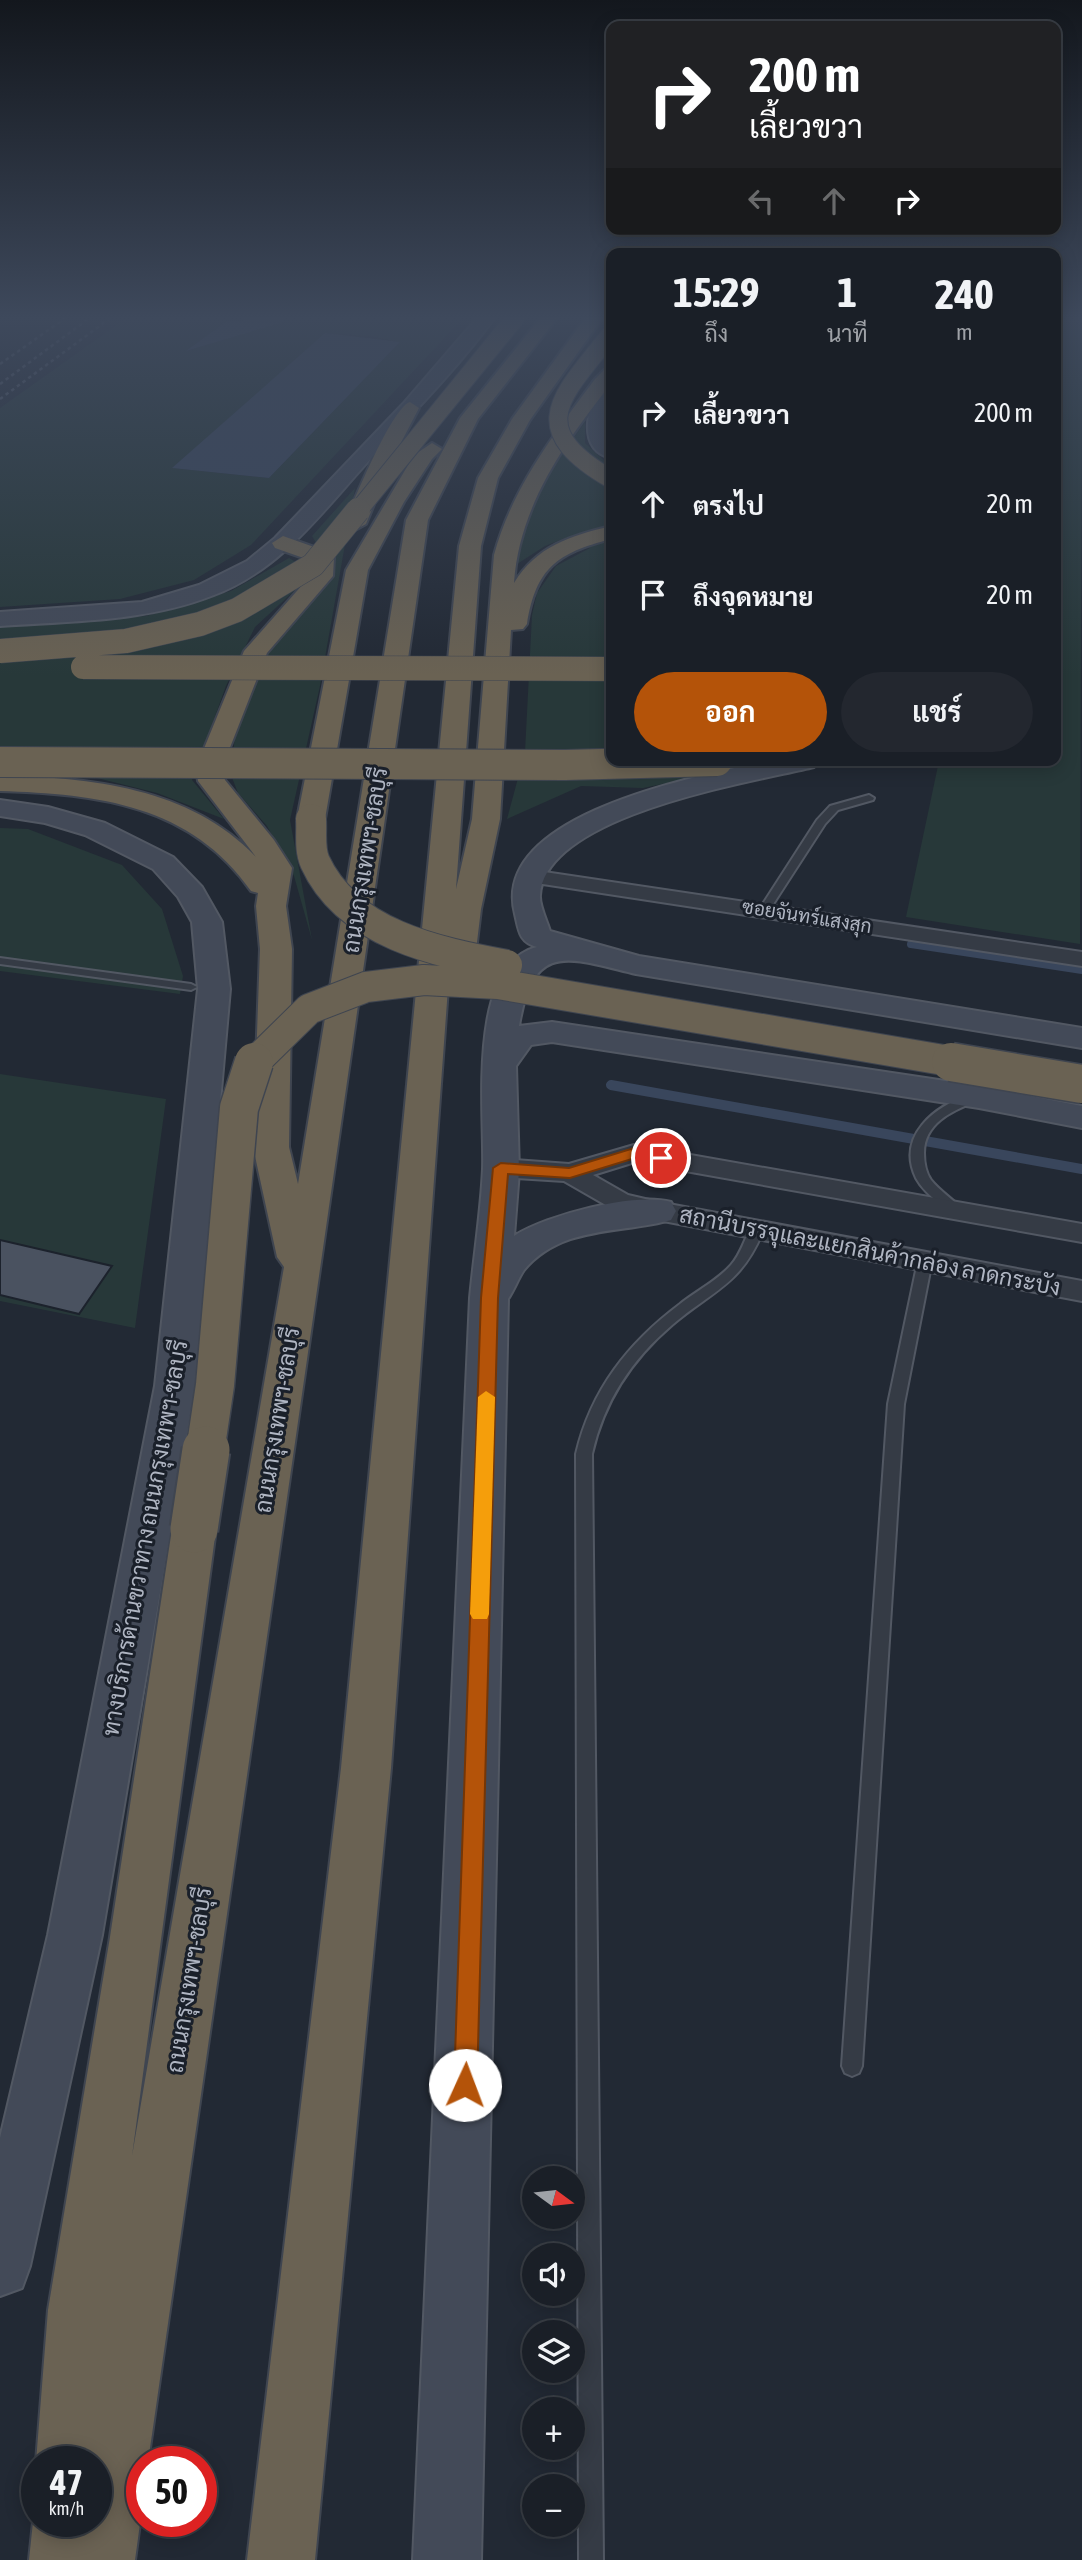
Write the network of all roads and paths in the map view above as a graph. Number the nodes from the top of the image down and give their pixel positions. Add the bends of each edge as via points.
1 (381, 436) edge
2 (395, 436) edge
3 (418, 436) edge
4 (447, 436) edge
5 (460, 436) edge
6 (511, 436) edge
7 (558, 436) edge
8 (562, 436) edge
9 (606, 477) edge
10 (606, 533) edge
11 (283, 543) junction
12 (356, 570) junction
13 (0, 620) edge
14 (0, 651) edge
15 (0, 667) edge
16 (606, 669) edge
17 (0, 762) edge
18 (606, 765) edge
19 (782, 766) edge
20 (0, 783) edge
21 (489, 790) junction
22 (869, 798) dead end
23 (0, 808) edge
24 (531, 876) junction
25 (271, 906) junction
26 (764, 910) junction
27 (584, 952) junction
28 (1082, 959) edge
29 (0, 961) edge
30 (191, 987) dead end
31 (1082, 1038) edge
32 (501, 1064) junction
33 (1082, 1065) edge
34 (1082, 1084) edge
35 (979, 1097) junction
36 (1082, 1117) edge
37 (501, 1168) junction
38 (570, 1173) junction
39 (955, 1210) junction
40 (658, 1212) junction
41 (756, 1230) junction
42 (1082, 1233) edge
43 (925, 1261) junction
44 (301, 1280) junction
45 (1082, 1291) edge
46 (489, 1298) junction
47 (363, 1789) junction
48 (852, 2066) dead end
49 (0, 2266) edge
50 (70, 2446) edge
51 (65, 2537) edge
52 (64, 2560) edge
53 (101, 2560) edge
54 (281, 2560) edge
55 (447, 2560) edge
56 (591, 2560) edge

1 - 11 main road
2 - 12 highway via 367,491 350,538
3 - 14 highway, bridge via 313,565 272,594 170,635
4 - 12 highway via 424,455
5 - 44 highway, ถนนกรุงเทพฯ-ชลบุรี via 417,520
6 - 47 highway via 488,478 470,546
7 - 9 highway, bridge via 568,454
8 - 21 highway via 530,487 505,555
10 - 21 highway via 549,555 523,585 515,628 509,723 500,766
11 - 13 main road via 241,574 167,603
11 - 25 highway via 323,558 322,576 256,651 209,768 212,781 277,868
12 - 33 highway, bridge via 311,819 314,860 338,898 395,937 474,960
15 - 16 highway, bridge
17 - 18 highway, bridge
19 - 24 main road via 678,789 616,810 570,835
20 - 25 highway via 128,794 192,820 234,849
21 - 47 highway via 460,942 430,1267
22 - 26 lane via 834,808
23 - 49 main road, ทางบริการด้านขวาทาง ถนนกรุงเทพฯ-ชลบุรี via 48,815 95,829 163,863 191,893 207,922 214,989 175,1386 75,1935
24 - 26 street, ซอยจันทร์แสงสุก
24 - 27 main road via 524,897 525,916 536,937
25 - 44 highway via 276,948 271,1147
26 - 28 street, ซอยจันทร์แสงสุก
27 - 31 main road via 636,965
27 - 32 main road via 542,954 528,963 506,1002
29 - 30 lane
32 - 35 main road via 516,1039 528,1033 552,1032
32 - 37 main road
34 - 50 highway, bridge via 498,984 424,980 366,987 309,1009 255,1060 239,1108 215,1385 79,2310
35 - 36 main road
35 - 39 lane via 947,1106 928,1122 918,1148 921,1176
37 - 38 street
37 - 46 main road
38 - 39 street via 634,1153
38 - 40 street, สถานีบรรจุและแยกสินค้ากล่อง ลาดกระบัง via 620,1202
39 - 42 street
40 - 41 street, สถานีบรรจุและแยกสินค้ากล่อง ลาดกระบัง
40 - 46 main road via 551,1231 529,1243 511,1261
41 - 43 street, สถานีบรรจุและแยกสินค้ากล่อง ลาดกระบัง
41 - 56 lane via 739,1268 663,1324 608,1384 587,1431 584,1454
43 - 45 street, สถานีบรรจุและแยกสินค้ากล่อง ลาดกระบัง
43 - 48 lane via 896,1404
44 - 53 highway, ถนนกรุงเทพฯ-ชลบุรี
46 - 55 main road
47 - 54 highway
51 - 52 highway

